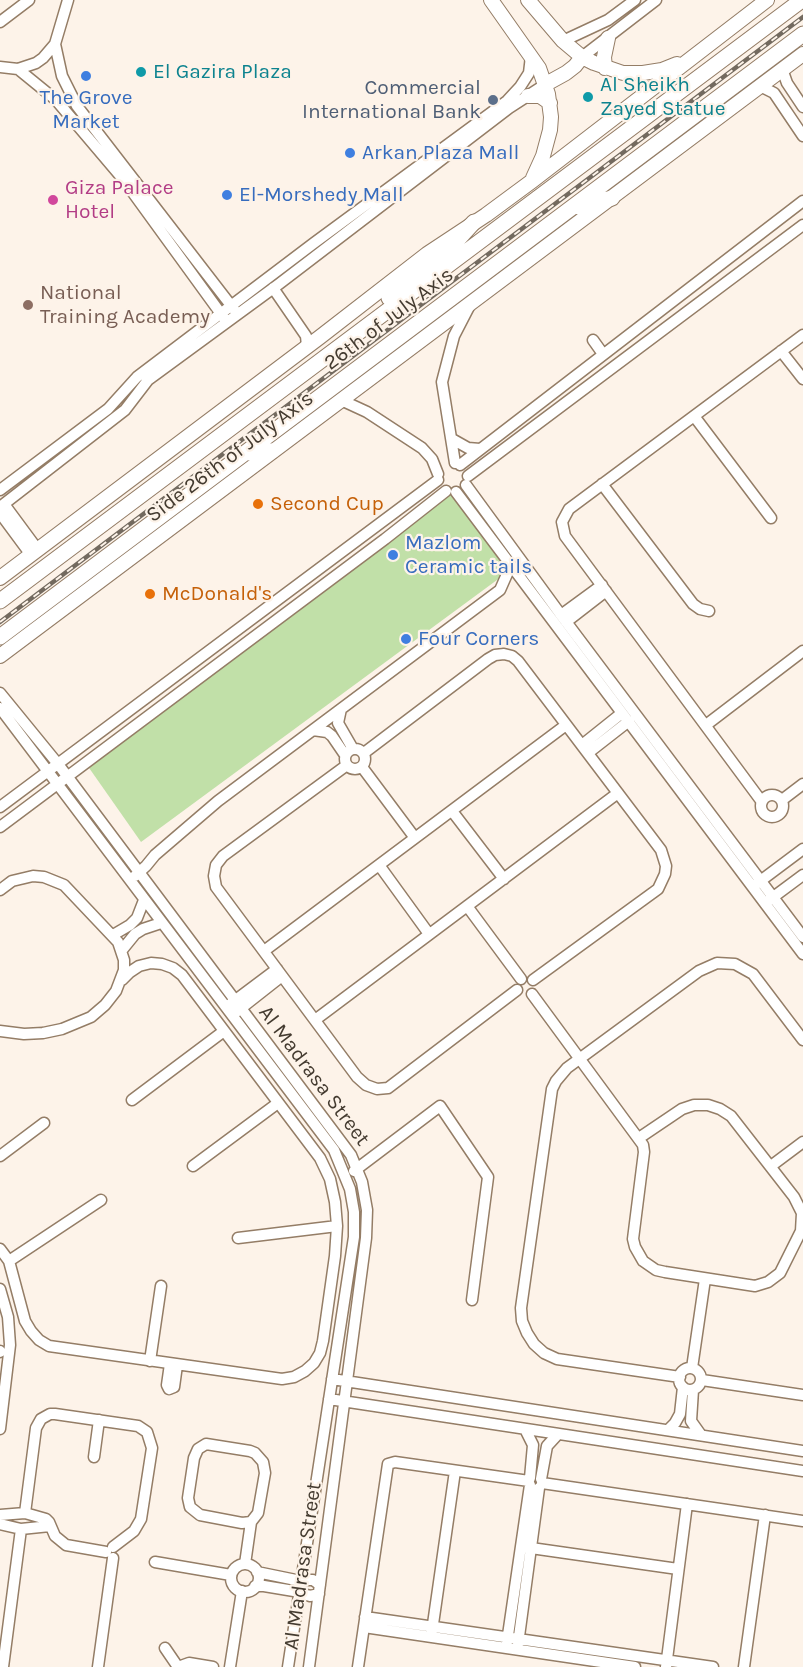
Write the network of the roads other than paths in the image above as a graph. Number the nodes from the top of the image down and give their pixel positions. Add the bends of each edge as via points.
1 (30, 0) edge
2 (68, 0) edge
3 (491, 0) edge
4 (528, 0) edge
5 (635, 0) edge
6 (656, 0) edge
7 (768, 0) edge
8 (802, 0) edge
9 (0, 22) edge
10 (803, 34) edge
11 (609, 38) junction
12 (563, 41) junction
13 (54, 44) junction
14 (803, 54) edge
15 (531, 56) junction
16 (696, 56) junction
17 (582, 57) junction
18 (0, 67) edge
19 (605, 68) junction
20 (18, 69) junction
21 (785, 76) junction
22 (64, 83) junction
23 (546, 84) junction
24 (760, 86) junction
25 (50, 93) junction
26 (774, 93) junction
27 (528, 96) junction
28 (550, 103) junction
29 (803, 107) edge
30 (803, 136) edge
31 (532, 181) junction
32 (612, 198) junction
33 (803, 201) edge
34 (570, 209) junction
35 (158, 218) junction
36 (474, 222) junction
37 (803, 225) edge
38 (318, 240) junction
39 (326, 249) junction
40 (216, 286) junction
41 (276, 286) junction
42 (207, 293) junction
43 (472, 301) junction
44 (235, 310) junction
45 (224, 318) junction
46 (803, 335) edge
47 (320, 337) junction
48 (593, 340) dead end
49 (308, 346) junction
50 (337, 349) junction
51 (782, 351) junction
52 (603, 354) junction
53 (803, 379) edge
54 (341, 400) junction
55 (694, 416) junction
56 (452, 440) junction
57 (480, 449) junction
58 (272, 452) junction
59 (246, 453) junction
60 (44, 458) junction
61 (457, 464) junction
62 (51, 467) junction
63 (438, 477) junction
64 (467, 480) junction
65 (602, 484) junction
66 (0, 490) edge
67 (451, 492) junction
68 (482, 507) junction
69 (1, 508) edge
70 (472, 513) junction
71 (771, 518) dead end
72 (34, 552) junction
73 (511, 565) junction
74 (36, 574) junction
75 (0, 578) edge
76 (525, 584) junction
77 (0, 588) edge
78 (604, 588) junction
79 (500, 590) junction
80 (0, 601) edge
81 (710, 611) dead end
82 (563, 618) junction
83 (0, 637) edge
84 (803, 651) edge
85 (0, 656) edge
86 (803, 662) edge
87 (785, 665) junction
88 (603, 679) junction
89 (0, 693) edge
90 (0, 708) edge
91 (341, 709) junction
92 (626, 717) junction
93 (566, 725) junction
94 (706, 725) junction
95 (313, 730) junction
96 (337, 733) junction
97 (649, 740) junction
98 (585, 749) junction
99 (352, 755) junction
100 (58, 764) junction
101 (48, 772) junction
102 (68, 777) junction
103 (57, 784) junction
104 (803, 784) edge
105 (618, 794) junction
106 (782, 800) junction
107 (762, 802) junction
108 (0, 807) edge
109 (452, 811) junction
110 (0, 827) edge
111 (415, 838) junction
112 (803, 849) edge
113 (379, 865) junction
114 (136, 869) junction
115 (803, 875) edge
116 (127, 876) junction
117 (504, 879) junction
118 (757, 883) junction
119 (0, 890) edge
120 (144, 900) junction
121 (769, 900) junction
122 (467, 906) junction
123 (161, 923) junction
124 (429, 934) junction
125 (113, 935) junction
126 (803, 937) edge
127 (122, 950) junction
128 (264, 951) junction
129 (803, 954) edge
130 (280, 973) junction
131 (122, 980) junction
132 (533, 980) junction
133 (519, 984) junction
134 (532, 994) junction
135 (233, 1008) junction
136 (315, 1020) junction
137 (0, 1031) edge
138 (224, 1031) junction
139 (803, 1040) edge
140 (580, 1059) junction
141 (132, 1100) dead end
142 (278, 1103) junction
143 (44, 1123) dead end
144 (639, 1138) junction
145 (803, 1142) edge
146 (0, 1156) edge
147 (193, 1166) dead end
148 (771, 1166) junction
149 (357, 1169) junction
150 (347, 1177) junction
151 (101, 1200) dead end
152 (337, 1226) junction
153 (238, 1239) dead end
154 (0, 1249) edge
155 (9, 1262) junction
156 (705, 1279) junction
157 (346, 1285) junction
158 (161, 1286) dead end
159 (359, 1286) junction
160 (0, 1289) edge
161 (472, 1300) dead end
162 (150, 1361) junction
163 (692, 1368) junction
164 (332, 1379) junction
165 (702, 1380) junction
166 (348, 1382) junction
167 (685, 1385) junction
168 (803, 1395) edge
169 (329, 1399) junction
170 (345, 1401) junction
171 (685, 1415) junction
172 (99, 1420) junction
173 (610, 1422) junction
174 (0, 1429) edge
175 (525, 1429) junction
176 (668, 1430) junction
177 (558, 1434) junction
178 (701, 1436) junction
179 (608, 1441) junction
180 (539, 1451) junction
181 (803, 1451) edge
182 (94, 1457) dead end
183 (455, 1471) junction
184 (803, 1471) edge
185 (535, 1482) junction
186 (687, 1504) junction
187 (25, 1513) junction
188 (0, 1515) edge
189 (765, 1515) junction
190 (803, 1521) edge
191 (250, 1522) junction
192 (0, 1524) edge
193 (50, 1526) junction
194 (21, 1529) junction
195 (526, 1547) junction
196 (110, 1552) junction
197 (155, 1563) dead end
198 (245, 1564) junction
199 (678, 1569) junction
200 (257, 1572) junction
201 (231, 1575) junction
202 (302, 1580) junction
203 (255, 1586) junction
204 (319, 1590) junction
205 (242, 1591) junction
206 (300, 1592) junction
207 (365, 1622) junction
208 (432, 1632) junction
209 (512, 1643) junction
210 (165, 1648) dead end
211 (586, 1658) edge
212 (666, 1664) edge
213 (227, 1666) edge
214 (3, 1667) edge
215 (98, 1667) edge
216 (178, 1667) edge
217 (213, 1667) edge
218 (288, 1667) edge
219 (309, 1667) edge
220 (358, 1667) edge
221 (636, 1667) edge
222 (713, 1667) edge
223 (744, 1667) edge

1 - 9 street
2 - 13 street
3 - 15 main road
4 - 12 main road
5 - 12 street via 608,20
6 - 11 street
7 - 16 main road, Side 26th of July Axis
8 - 50 highway, 26th of July Axis
10 - 34 highway, 26th of July Axis
11 - 17 street
11 - 19 main road
12 - 17 main road
13 - 20 street via 36,63
13 - 22 street
14 - 21 main road, Side 26th of July Axis
15 - 23 main road
15 - 38 street via 528,73 510,98
16 - 19 main road via 643,73
16 - 31 main road, Side 26th of July Axis
17 - 19 main road
17 - 23 main road via 566,73
18 - 20 street
20 - 25 street
21 - 24 main road, Side 26th of July Axis
21 - 26 street
21 - 29 street
22 - 25 street via 55,85
22 - 35 street
23 - 27 street
23 - 28 main road
24 - 26 street
24 - 32 main road, Side 26th of July Axis
25 - 35 street
26 - 30 street
27 - 28 main road via 540,96
27 - 39 street
28 - 31 main road via 548,144
31 - 36 main road, Side 26th of July Axis
32 - 34 highway
32 - 43 main road, Side 26th of July Axis
33 - 52 street
34 - 59 highway, 26th of July Axis
35 - 40 street
35 - 42 street
36 - 47 main road, Side 26th of July Axis
36 - 50 highway via 461,238 352,329
37 - 64 street
38 - 39 street
38 - 44 street
39 - 41 street
40 - 42 street
40 - 44 street
41 - 44 street
41 - 47 street
41 - 49 street
42 - 45 street
43 - 54 main road, Side 26th of July Axis
43 - 56 street via 454,336 442,381
44 - 45 street
45 - 60 street via 137,377 108,409
45 - 62 street via 148,380 125,410
46 - 51 street
47 - 49 main road, Side 26th of July Axis
48 - 52 street
49 - 72 main road, Side 26th of July Axis
50 - 74 highway, 26th of July Axis
51 - 53 street
51 - 55 street
52 - 57 street
54 - 58 main road, Side 26th of July Axis
54 - 63 street via 368,412 422,448 435,464
55 - 65 street
55 - 71 street
56 - 57 street
56 - 61 street
57 - 61 street
58 - 59 highway
58 - 85 main road, Side 26th of July Axis
59 - 83 highway, 26th of July Axis
60 - 62 street
60 - 66 street
61 - 63 street via 444,466
61 - 64 street
62 - 69 street
63 - 67 street via 439,484
63 - 100 street
64 - 67 street
64 - 68 street
65 - 78 street via 568,509 562,522 565,536
65 - 81 street via 693,604
67 - 70 street
67 - 102 street
68 - 70 street
68 - 82 street
69 - 72 street
70 - 73 street
72 - 75 main road, Side 26th of July Axis
73 - 76 street
73 - 79 street
74 - 77 highway
74 - 80 highway, 26th of July Axis
76 - 79 street
76 - 88 street
78 - 82 street
78 - 94 street
79 - 91 street
82 - 88 street
84 - 87 street
86 - 87 street
87 - 94 street
88 - 92 street
88 - 97 street
89 - 100 street, Al Madrasa Street
90 - 101 street, Al Madrasa Street
91 - 95 street
91 - 96 street
92 - 97 street
92 - 98 street
93 - 98 street
93 - 99 street via 519,661 504,654 495,656
93 - 109 street
94 - 107 street
95 - 96 street
95 - 114 street via 154,855 142,858
96 - 99 street
97 - 118 street
98 - 105 street
99 - 111 street via 365,760 362,767
99 - 128 street via 216,865 216,887
100 - 101 street
100 - 102 street, Al Madrasa Street
101 - 103 street, Al Madrasa Street
101 - 108 street
102 - 103 street
102 - 114 street, Al Madrasa Street
103 - 110 street
103 - 116 street, Al Madrasa Street
104 - 106 street
105 - 117 street
105 - 132 street via 665,857 663,882
106 - 107 street via 773,795
106 - 107 street via 783,810 771,817 763,812
109 - 111 street
109 - 117 street
111 - 113 street
112 - 118 street
113 - 124 street
113 - 128 street
114 - 116 street
114 - 135 street, Al Madrasa Street
115 - 121 street
116 - 120 street, Al Madrasa Street
117 - 122 street
118 - 121 street
119 - 125 street via 22,877 54,880 64,885
120 - 123 street, Al Madrasa Street
120 - 125 street via 137,918
121 - 126 street
121 - 129 street
122 - 124 street
122 - 133 street
123 - 127 street via 135,934
123 - 135 street, Al Madrasa Street
124 - 136 street
125 - 127 street
127 - 131 street
128 - 130 street
130 - 135 street
130 - 136 street
131 - 137 street via 105,1005 91,1017 43,1033
131 - 138 street via 151,963 173,968
132 - 133 street via 529,977
132 - 134 street via 536,987
133 - 134 street via 522,995
133 - 136 street via 388,1088 366,1086
134 - 140 street
135 - 149 street, Al Madrasa Street via 351,1155
135 - 150 street, Al Madrasa Street via 334,1150
138 - 141 street
138 - 142 street
139 - 140 street via 753,974 735,964 717,963 699,970
140 - 144 street
140 - 167 street via 561,1074 552,1089 522,1321 534,1344 557,1359
142 - 147 street
142 - 152 street via 320,1158 330,1179
143 - 146 street
144 - 148 street via 682,1109 708,1105 731,1116
144 - 156 street via 644,1152 633,1239 638,1254 656,1269
145 - 148 street
148 - 156 street via 802,1213 801,1231 780,1273 755,1286
149 - 150 street
149 - 159 street, Al Madrasa Street via 368,1224
149 - 161 street via 440,1106 488,1177
150 - 157 street, Al Madrasa Street via 354,1225
151 - 155 street
152 - 153 street
152 - 162 street via 323,1341 320,1353 305,1371 282,1379
154 - 155 street
155 - 162 street via 25,1321 39,1340 61,1349
156 - 163 street
157 - 159 street
157 - 164 street, Al Madrasa Street
158 - 162 street
159 - 166 street, Al Madrasa Street
160 - 174 street via 10,1345
163 - 165 street
163 - 167 street via 686,1369
164 - 166 street
164 - 169 street, Al Madrasa Street
165 - 167 street via 699,1387
165 - 168 street
166 - 170 street, Al Madrasa Street
166 - 173 street
167 - 171 street
169 - 170 street
169 - 202 street, Al Madrasa Street
170 - 175 street
170 - 204 street, Al Madrasa Street
171 - 176 street
171 - 178 street
172 - 182 street
172 - 187 street via 55,1414 41,1419 36,1428
172 - 196 street via 138,1426 147,1432 151,1442 141,1519
173 - 176 street
173 - 179 street
175 - 177 street
175 - 180 street
176 - 178 street
177 - 179 street
177 - 180 street
178 - 181 street
179 - 184 street
180 - 185 street
183 - 185 street
183 - 207 street via 388,1464
183 - 208 street
185 - 186 street
185 - 195 street
186 - 189 street
186 - 199 street
187 - 188 street
187 - 193 street via 48,1520
189 - 190 street
189 - 223 street
191 - 191 street via 200,1515 190,1507 194,1458 200,1443 250,1451 263,1462 265,1473 258,1513
191 - 198 street
192 - 194 street
193 - 194 street
193 - 196 street via 66,1545
194 - 214 street
195 - 199 street
195 - 209 street
196 - 215 street
197 - 201 street
198 - 200 street
198 - 201 street
199 - 212 street
200 - 202 street
200 - 203 street
201 - 205 street via 232,1583
202 - 204 street via 313,1580
202 - 206 street, Al Madrasa Street
203 - 205 street
203 - 206 street
204 - 206 street via 310,1596
204 - 219 street, Al Madrasa Street
205 - 213 street
206 - 218 street, Al Madrasa Street
207 - 208 street
207 - 220 street
208 - 209 street
209 - 211 street
210 - 216 street
211 - 212 street
211 - 221 street
212 - 222 street
216 - 217 street

